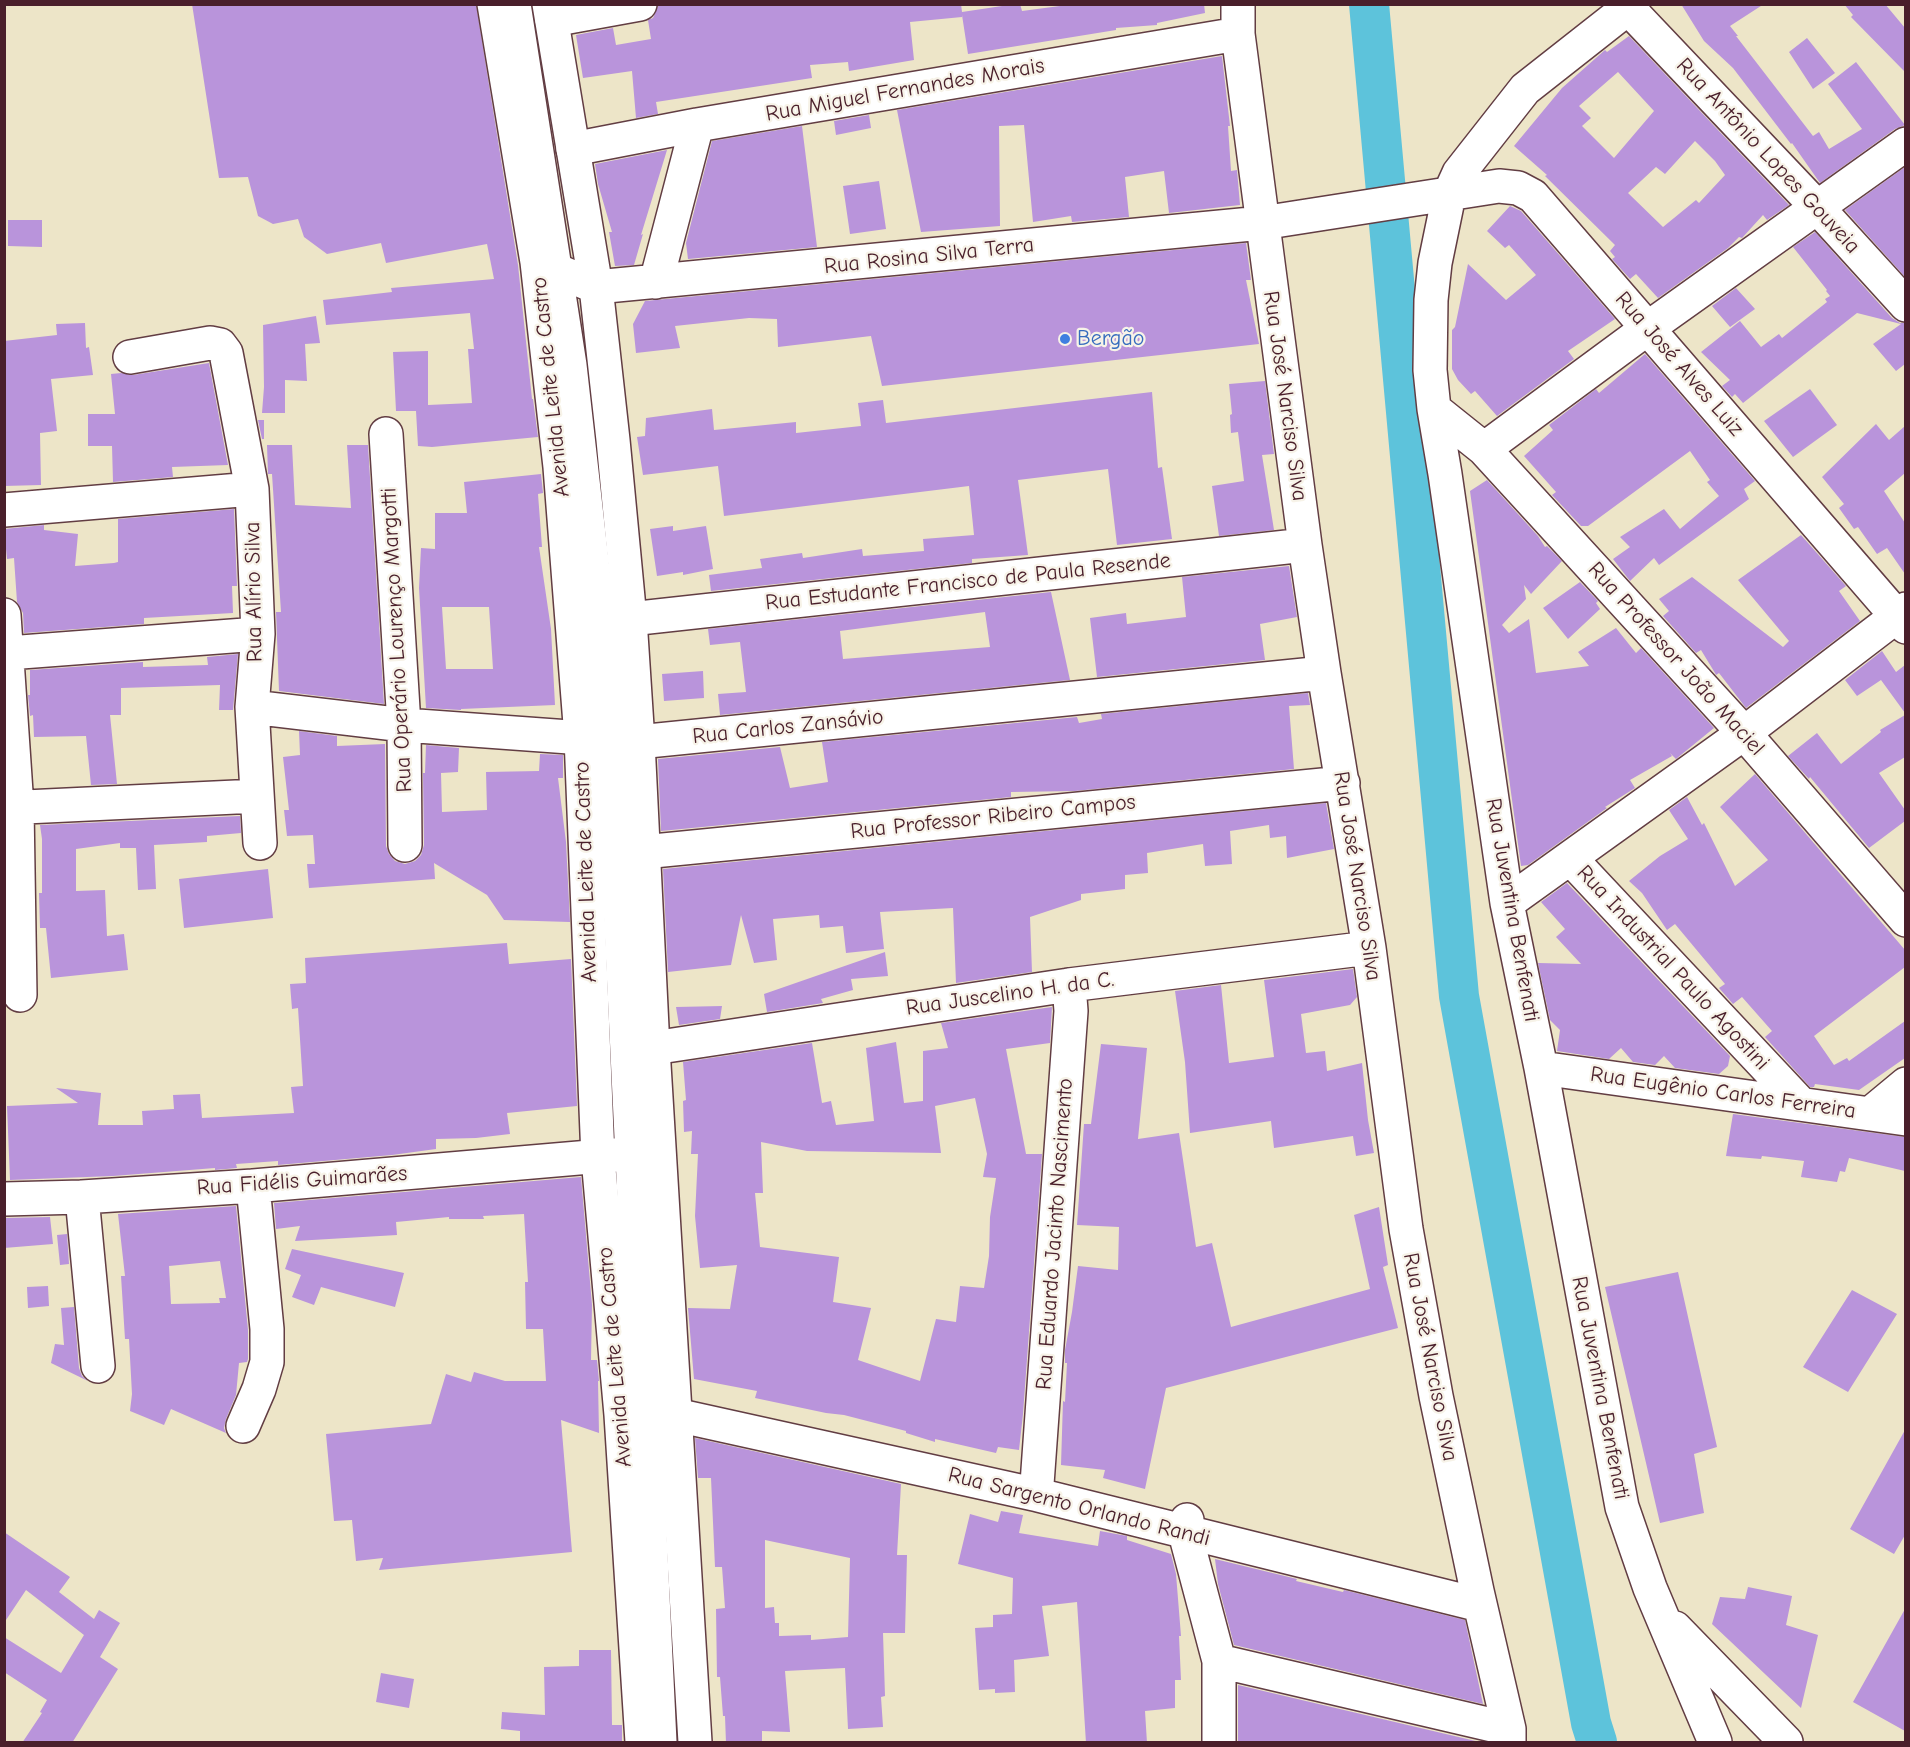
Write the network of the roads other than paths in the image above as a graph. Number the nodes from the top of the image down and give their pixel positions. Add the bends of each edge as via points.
1 (494, 4) edge
2 (514, 4) edge
3 (640, 4) edge
4 (1631, 6) edge
5 (550, 12) edge
6 (1238, 19) edge
7 (697, 125) junction
8 (1905, 144) edge
9 (573, 149) junction
10 (1449, 195) junction
11 (1412, 201) joint
12 (1816, 206) junction
13 (1277, 221) junction
14 (547, 266) junction
15 (656, 282) junction
16 (596, 287) junction
17 (1905, 305) edge
18 (1648, 328) junction
19 (130, 357) dead end
20 (1434, 409) junction
21 (386, 435) dead end
22 (1484, 449) junction
23 (252, 489) junction
24 (4, 510) edge
25 (1305, 545) junction
26 (4, 615) edge
27 (1902, 617) edge
28 (630, 619) junction
29 (258, 634) junction
30 (8, 653) junction
31 (1324, 673) junction
32 (252, 707) junction
33 (404, 725) junction
34 (1744, 733) junction
35 (610, 739) junction
36 (1343, 783) junction
37 (257, 796) junction
38 (9, 801) edge
39 (260, 843) dead end
40 (405, 845) dead end
41 (643, 852) junction
42 (1570, 858) junction
43 (1507, 903) junction
44 (1905, 920) edge
45 (1369, 948) junction
46 (1069, 985) junction
47 (20, 995) dead end
48 (653, 1048) junction
49 (1541, 1068) junction
50 (1905, 1084) edge
51 (1801, 1104) junction
52 (1871, 1113) junction
53 (1905, 1119) edge
54 (645, 1153) junction
55 (598, 1158) junction
56 (253, 1186) junction
57 (82, 1197) junction
58 (4, 1199) edge
59 (98, 1366) dead end
60 (647, 1408) junction
61 (243, 1426) dead end
62 (1037, 1490) junction
63 (1186, 1526) junction
64 (1478, 1598) junction
65 (1663, 1616) junction
66 (1219, 1661) junction
67 (1509, 1736) edge
68 (642, 1743) edge
69 (660, 1743) edge
70 (695, 1743) edge
71 (1219, 1743) edge
72 (1715, 1743) edge
73 (1786, 1743) edge

1 - 14 main road, Avenida Leite de Castro
2 - 14 main road
3 - 5 main road
4 - 10 main road, Rua Juventina Benfenati via 1525,89 1459,173
4 - 12 main road, Rua Antônio Lopes Gouveia
5 - 9 main road, Avenida Leite de Castro
6 - 7 main road, Rua Miguel Fernandes Morais
6 - 13 main road, Rua José Narciso Silva
7 - 9 main road, Rua Miguel Fernandes Morais
7 - 15 main road
8 - 12 main road
9 - 16 main road, Avenida Leite de Castro
10 - 11 main road, Rua José Alves Luiz
10 - 18 main road, Rua José Alves Luiz via 1499,186 1518,188 1533,196
10 - 20 main road, Rua Juventina Benfenati via 1431,300
11 - 13 main road, Rua Rosina Silva Terra
12 - 17 main road, Rua Antônio Lopes Gouveia
12 - 18 main road
13 - 15 main road, Rua Rosina Silva Terra
13 - 25 main road, Rua José Narciso Silva
14 - 16 main road
14 - 35 main road, Avenida Leite de Castro via 560,467
15 - 16 main road, Rua Rosina Silva Terra
16 - 28 main road, Avenida Leite de Castro
18 - 22 main road
18 - 27 main road, Rua José Alves Luiz
19 - 23 main road, Rua Alírio Silva via 210,343 220,345 226,353
20 - 22 main road, Rua Professor João Maciel
20 - 43 main road, Rua Juventina Benfenati
21 - 33 main road, Rua Operário Lourenço Margotti
22 - 34 main road, Rua Professor João Maciel
23 - 24 main road
23 - 29 main road, Rua Alírio Silva
25 - 28 main road, Rua Estudante Francisco de Paula Resende
25 - 31 main road, Rua José Narciso Silva
26 - 30 main road
27 - 34 main road
28 - 35 main road, Avenida Leite de Castro
29 - 30 main road
29 - 32 main road, Rua Alírio Silva
30 - 38 main road
31 - 35 main road, Rua Carlos Zansávio
31 - 36 main road, Rua José Narciso Silva
32 - 33 main road, Rua Carlos Zansávio
32 - 37 main road, Rua Alírio Silva
33 - 35 main road, Rua Carlos Zansávio
33 - 40 main road, Rua Operário Lourenço Margotti
34 - 42 main road
34 - 44 main road, Rua Professor João Maciel
35 - 41 main road, Avenida Leite de Castro
35 - 54 main road
35 - 55 main road, Avenida Leite de Castro
36 - 41 main road, Rua Professor Ribeiro Campos
36 - 45 main road, Rua José Narciso Silva
37 - 38 main road
37 - 39 main road, Rua Alírio Silva
38 - 47 main road
41 - 48 main road, Avenida Leite de Castro
42 - 43 main road
42 - 51 main road, Rua Industrial Paulo Agostini
43 - 49 main road, Rua Juventina Benfenati
45 - 46 main road, Rua Juscelino H. da C.
45 - 64 main road, Rua José Narciso Silva via 1406,1229
46 - 48 main road, Rua Juscelino H. da C.
46 - 62 main road, Rua Eduardo Jacinto Nascimento via 1071,1011
48 - 54 main road, Avenida Leite de Castro
49 - 51 main road, Rua Eugênio Carlos Ferreira
49 - 65 main road, Rua Juventina Benfenati via 1622,1507
50 - 52 main road
51 - 52 main road, Rua Eugênio Carlos Ferreira
52 - 53 main road, Rua Eugênio Carlos Ferreira
54 - 55 main road, Rua Fidélis Guimarães
54 - 60 main road, Avenida Leite de Castro
55 - 56 main road, Rua Fidélis Guimarães
55 - 60 main road, Avenida Leite de Castro
56 - 57 main road, Rua Fidélis Guimarães
56 - 61 main road via 267,1362
57 - 58 main road, Rua Fidélis Guimarães
57 - 59 main road
60 - 62 main road, Rua Sargento Orlando Randi
60 - 68 main road, Avenida Leite de Castro
60 - 69 main road
60 - 70 main road, Avenida Leite de Castro
62 - 63 main road, Rua Sargento Orlando Randi
63 - 64 main road, Rua Sargento Orlando Randi
63 - 66 main road
64 - 67 main road, Rua José Narciso Silva
65 - 72 main road, Rua Juventina Benfenati
65 - 73 main road
66 - 67 main road
66 - 71 main road

